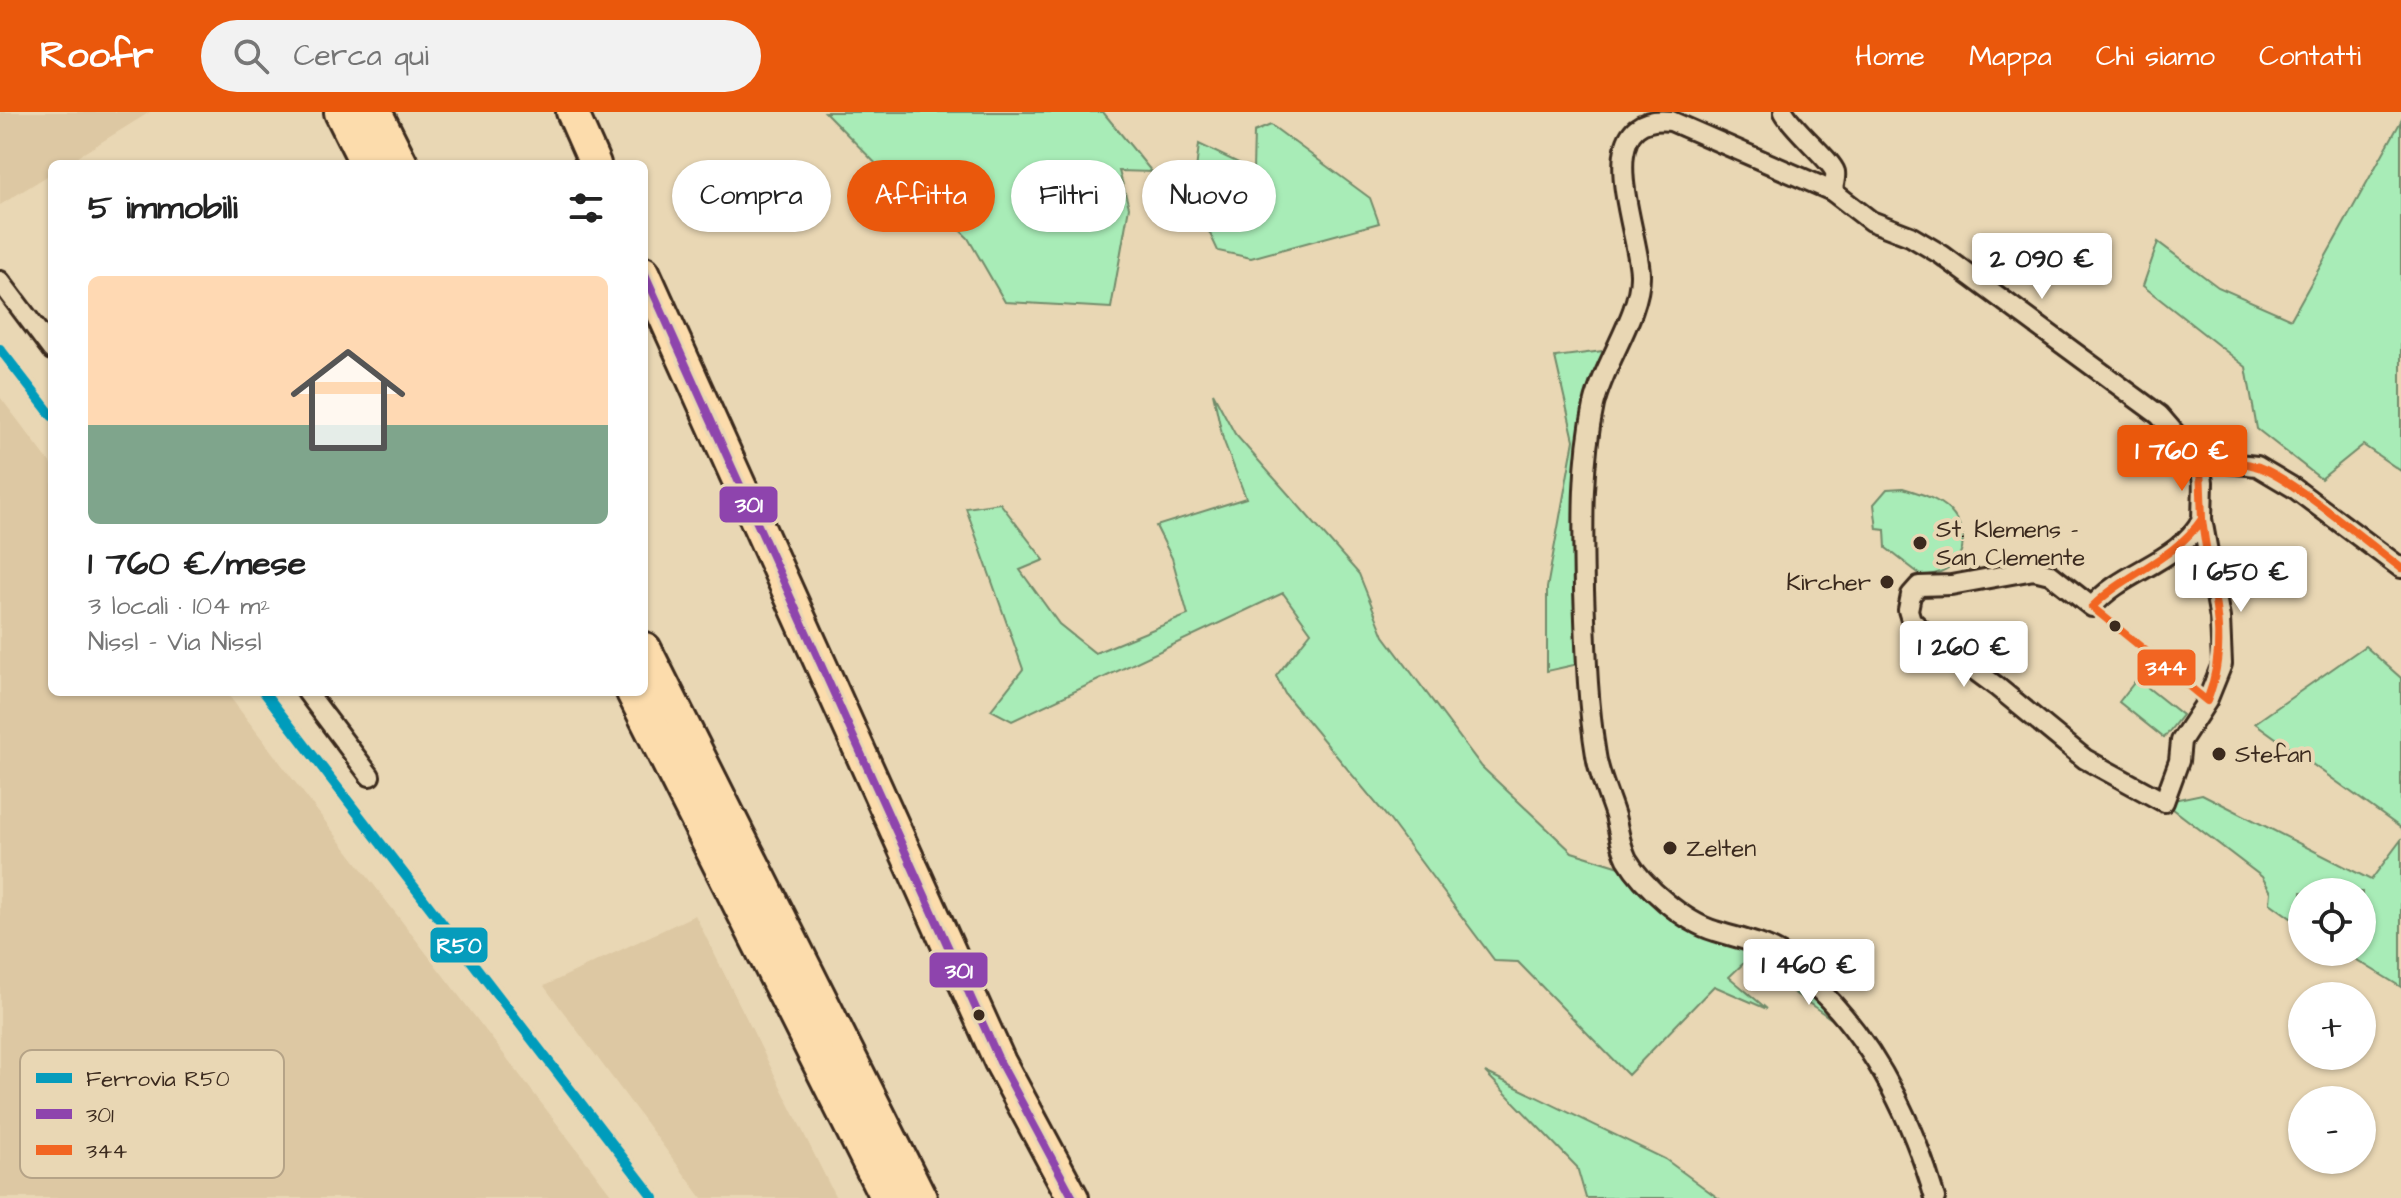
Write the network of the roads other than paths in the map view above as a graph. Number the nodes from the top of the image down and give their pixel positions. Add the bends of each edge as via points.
1 (342, 112) edge
2 (374, 112) edge
3 (572, 112) edge
4 (1784, 112) edge
5 (366, 160) edge
6 (398, 160) edge
7 (593, 160) edge
8 (1832, 191) junction
9 (0, 281) edge
10 (648, 281) edge
11 (48, 345) edge
12 (2200, 466) junction
13 (2202, 519) junction
14 (2401, 568) edge
15 (648, 658) edge
16 (310, 696) edge
17 (636, 696) edge
18 (370, 776) dead end
19 (888, 1198) edge
20 (919, 1198) edge
21 (1073, 1198) edge
22 (1935, 1198) edge

1 - 5 highway
2 - 6 highway
3 - 7 main road
4 - 8 street via 1832,166
8 - 12 street via 1871,221 1910,236 2006,300 2159,415
8 - 22 street via 1671,121 1641,122 1625,138 1622,165 1640,276 1637,298 1603,372 1593,410 1582,516 1586,658 1596,758 1620,841 1636,872 1711,931 1783,955 1831,999 1884,1073 1917,1138
9 - 11 street
10 - 21 main road via 994,1050
12 - 13 street
12 - 14 street via 2257,466
13 - 13 street via 2182,546 2107,589 2092,607 2050,574 2034,570 1919,586 1911,595 1911,620 2085,759 2164,802 2181,741 2207,701 2222,664 2220,618
15 - 20 highway
16 - 18 street
17 - 19 highway

